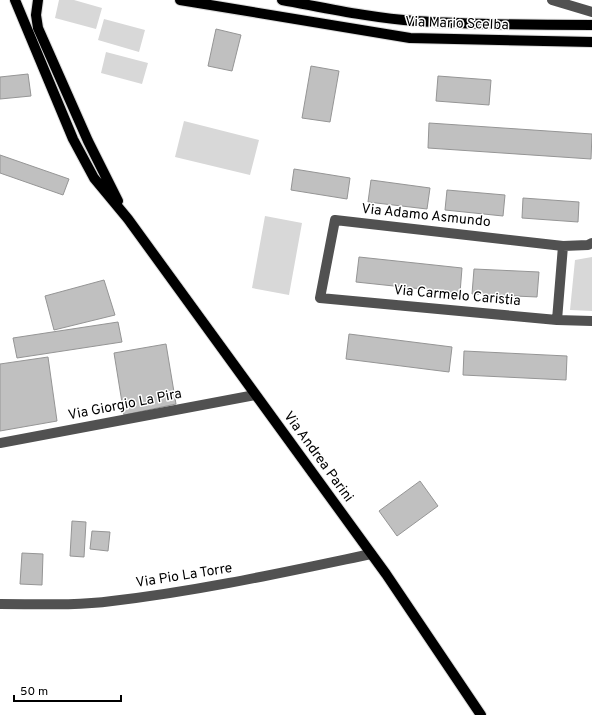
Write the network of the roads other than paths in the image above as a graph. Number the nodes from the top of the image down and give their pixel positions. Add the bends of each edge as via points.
1 (15, 0) edge
2 (38, 0) edge
3 (180, 0) edge
4 (282, 0) edge
5 (552, 0) edge
6 (592, 12) edge
7 (592, 25) edge
8 (592, 42) edge
9 (128, 219) junction
10 (592, 243) edge
11 (563, 246) junction
12 (320, 298) joint
13 (557, 320) junction
14 (592, 321) edge
15 (255, 395) junction
16 (0, 443) edge
17 (371, 554) junction
18 (0, 604) edge
19 (481, 715) edge

1 - 9 main road via 73,139 94,178
2 - 9 main road via 38,28 88,141
3 - 8 main road, Via Mario Scelba via 410,38
4 - 7 main road, Via Mario Scelba via 416,21
5 - 6 street
9 - 15 main road, Via Andrea Parini
10 - 11 street, Via Adamo Asmundo
11 - 12 street, Via Adamo Asmundo via 335,220
11 - 13 street
12 - 13 street, Via Carmelo Caristia
13 - 14 street, Via Carmelo Caristia
15 - 16 street, Via Giorgio La Pira
15 - 17 main road, Via Andrea Parini
17 - 18 street, Via Pio La Torre via 211,587 111,602
17 - 19 main road, Via Andrea Parini

